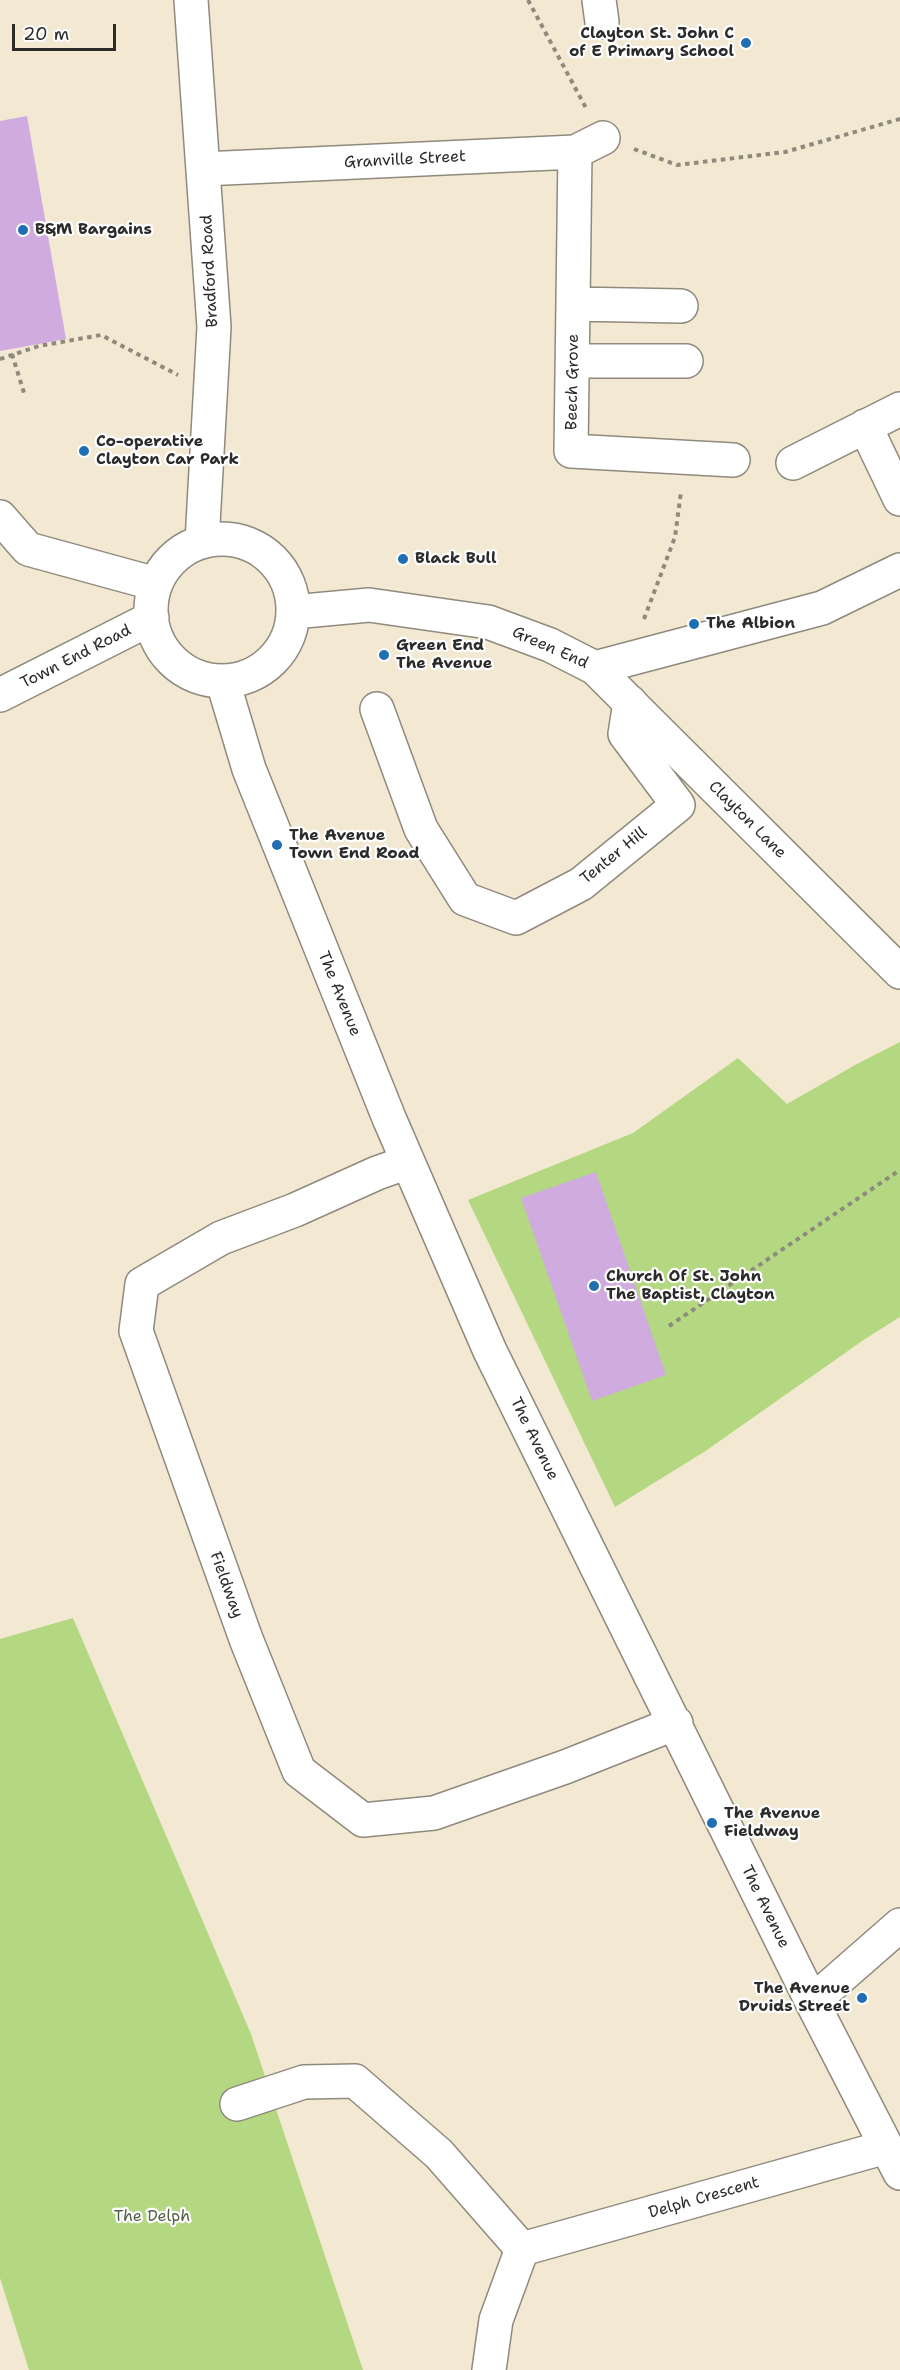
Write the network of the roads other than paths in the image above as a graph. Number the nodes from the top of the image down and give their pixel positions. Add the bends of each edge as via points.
1 (191, 0) edge
2 (589, 145) joint
3 (203, 169) junction
4 (574, 304) junction
5 (681, 306) dead end
6 (573, 361) junction
7 (686, 362) dead end
8 (900, 409) edge
9 (865, 426) junction
10 (733, 460) dead end
11 (793, 463) dead end
12 (900, 499) edge
13 (0, 517) edge
14 (202, 542) junction
15 (900, 570) edge
16 (156, 584) junction
17 (293, 612) junction
18 (152, 618) junction
19 (595, 668) junction
20 (223, 682) junction
21 (0, 695) edge
22 (630, 702) junction
23 (377, 709) dead end
24 (900, 972) edge
25 (408, 1162) junction
26 (676, 1723) junction
27 (900, 1925) edge
28 (812, 2002) junction
29 (237, 2104) dead end
30 (893, 2160) edge
31 (522, 2249) junction
32 (489, 2370) edge

1 - 3 street, Bradford Road
2 - 3 street, Granville Street
2 - 4 street, Beech Grove
3 - 14 street, Bradford Road via 214,327
4 - 5 street
4 - 6 street, Beech Grove
6 - 7 street
6 - 10 street, Beech Grove via 571,450
8 - 9 street
9 - 11 street
9 - 12 street
13 - 16 street via 28,549
14 - 16 street via 167,565
14 - 17 street via 224,539 246,543 265,554 281,569 290,590
15 - 19 street, Green End via 822,608
16 - 18 street
17 - 19 street, Green End via 369,605 488,622 550,645
17 - 20 street via 290,633 280,652 264,668 244,678
18 - 20 street via 157,638 168,656 202,679
18 - 21 street, Town End Road
19 - 22 street, Clayton Lane
20 - 25 street, The Avenue via 249,769
22 - 23 street, Tenter Hill via 625,734 678,805 581,884 516,918 465,899 421,829
22 - 24 street, Clayton Lane
25 - 26 street, The Avenue via 490,1351
25 - 26 street, Fieldway via 221,1238 142,1284 136,1331 246,1639 299,1771 363,1820 434,1814
26 - 28 street, The Avenue
27 - 28 street
28 - 30 street, The Avenue
29 - 31 street via 304,2082 356,2081 439,2154
30 - 31 street, Delph Crescent
31 - 32 street via 496,2320

